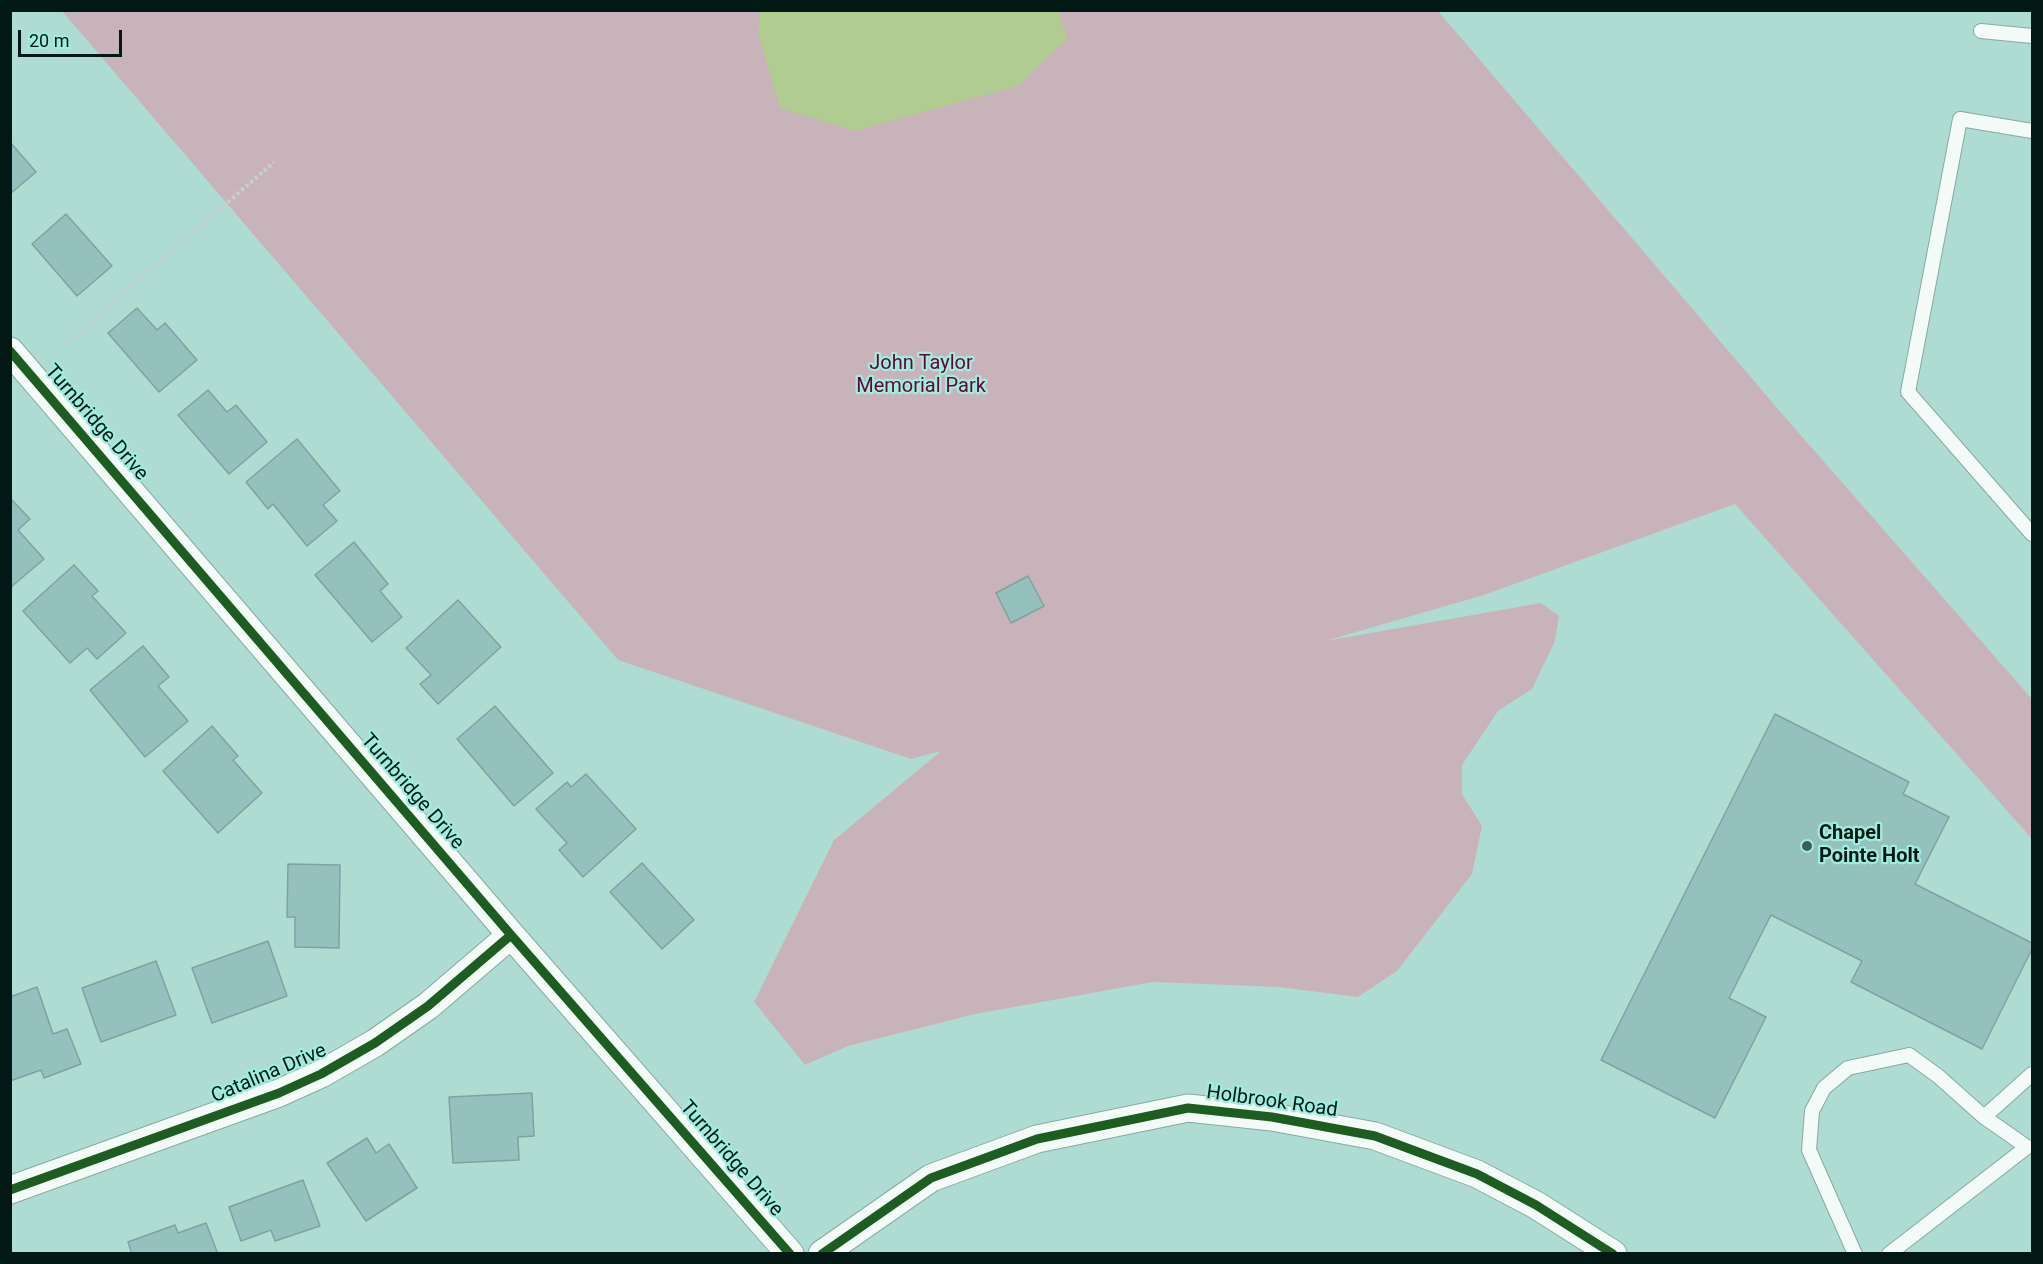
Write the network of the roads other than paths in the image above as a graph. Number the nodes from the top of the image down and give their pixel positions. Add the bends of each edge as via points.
1 (1981, 31) dead end
2 (2032, 36) edge
3 (2032, 131) edge
4 (10, 351) edge
5 (2032, 534) edge
6 (511, 935) junction
7 (2032, 1074) edge
8 (1984, 1117) junction
9 (2030, 1150) edge
10 (10, 1190) edge
11 (790, 1254) edge
12 (822, 1254) edge
13 (1613, 1254) edge
14 (1855, 1254) edge
15 (1889, 1254) edge

1 - 2 lane
3 - 5 lane via 1960,119 1908,392
4 - 6 street, Turnbridge Drive
6 - 10 street, Catalina Drive via 428,1006 321,1074 279,1093
6 - 11 street, Turnbridge Drive
7 - 8 lane
8 - 9 lane
8 - 14 lane via 1909,1054 1848,1068 1824,1088 1812,1111 1809,1150
9 - 15 lane
12 - 13 street, Holbrook Road via 931,1178 1037,1140 1188,1108 1272,1117 1376,1136 1477,1174 1536,1205

